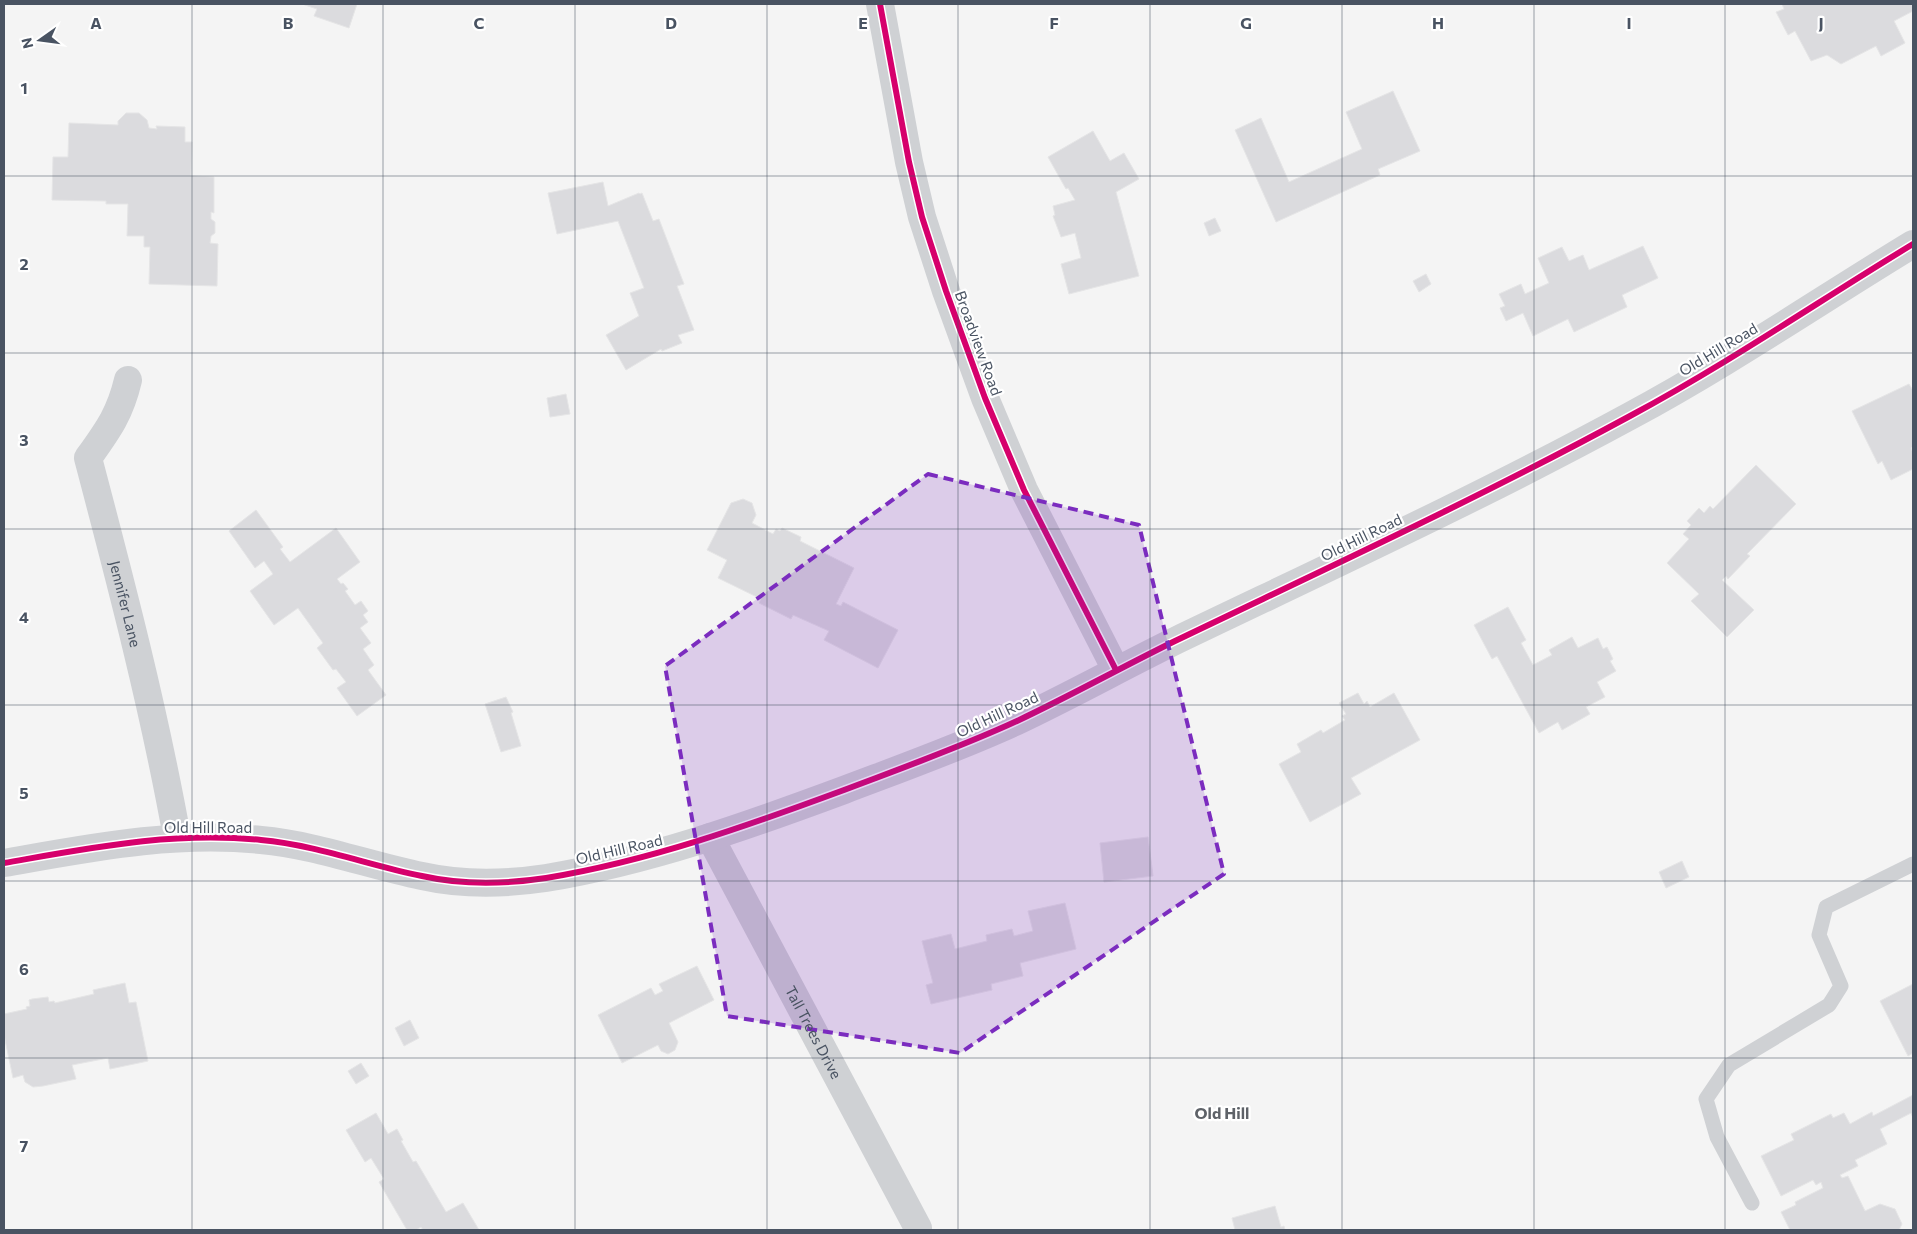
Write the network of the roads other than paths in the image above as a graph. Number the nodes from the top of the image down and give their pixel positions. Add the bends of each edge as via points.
1 (880, 4) edge
2 (1913, 244) edge
3 (128, 380) dead end
4 (1116, 670) junction
5 (177, 837) junction
6 (710, 837) junction
7 (4, 863) edge
8 (1913, 864) edge
9 (1752, 1203) dead end
10 (918, 1228) dead end

1 - 4 street, Broadview Road via 908,162 946,291 985,398 1024,490
2 - 4 street, Old Hill Road via 1635,414 1540,464
3 - 5 street, Jennifer Lane via 112,424 88,458 133,627
4 - 6 street, Old Hill Road via 962,745
5 - 6 street, Old Hill Road via 218,837 291,844 426,877 492,882 539,879 584,871
5 - 7 street, Old Hill Road
6 - 10 street, Tall Trees Drive
8 - 9 lane via 1826,907 1819,935 1841,986 1829,1005 1729,1065 1706,1099 1717,1137

